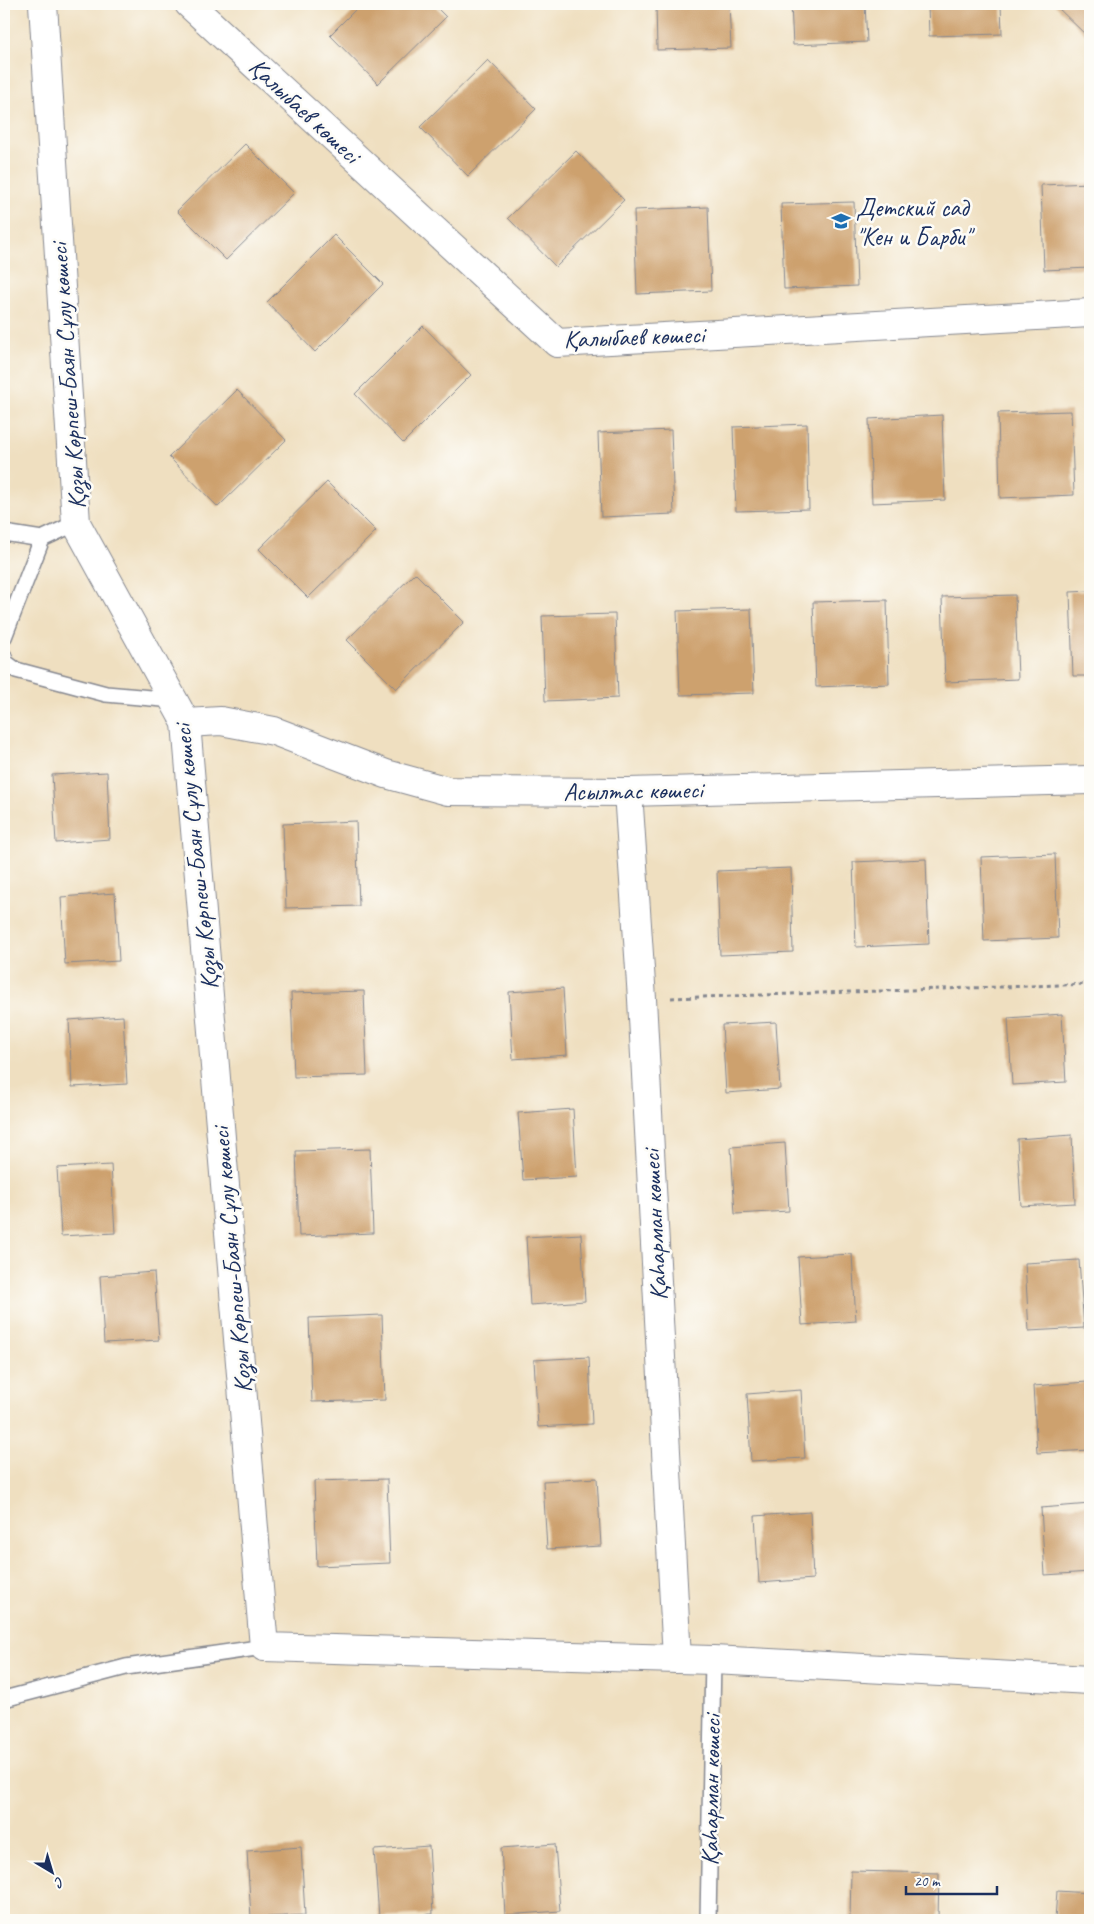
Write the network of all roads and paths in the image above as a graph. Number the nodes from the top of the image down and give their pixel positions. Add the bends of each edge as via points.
1 (43, 4) edge
2 (189, 4) edge
3 (1090, 313) edge
4 (76, 523) junction
5 (4, 533) edge
6 (42, 539) junction
7 (4, 637) edge
8 (4, 656) edge
9 (180, 711) junction
10 (1090, 780) edge
11 (628, 792) junction
12 (1090, 984) edge
13 (642, 999) junction
14 (264, 1647) junction
15 (677, 1659) junction
16 (713, 1660) junction
17 (1090, 1680) edge
18 (4, 1698) edge
19 (708, 1920) edge

1 - 4 street, Қозы Көрпеш-Баян Сұлу көшесі
2 - 3 street, Қалыбаев көшесі via 557,343
4 - 6 lane
4 - 9 street, Қозы Көрпеш-Баян Сұлу көшесі
5 - 6 lane
6 - 7 lane
8 - 9 lane via 5,662 16,670
9 - 11 street, Асылтас көшесі via 274,731 386,774 448,791
9 - 14 street, Қозы Көрпеш-Баян Сұлу көшесі
10 - 11 street, Асылтас көшесі
11 - 13 street, Қаһарман көшесі
12 - 13 path
13 - 15 street, Қаһарман көшесі
14 - 15 street
14 - 18 lane via 126,1666
15 - 16 street
16 - 17 street
16 - 19 lane, Қаһарман көшесі

